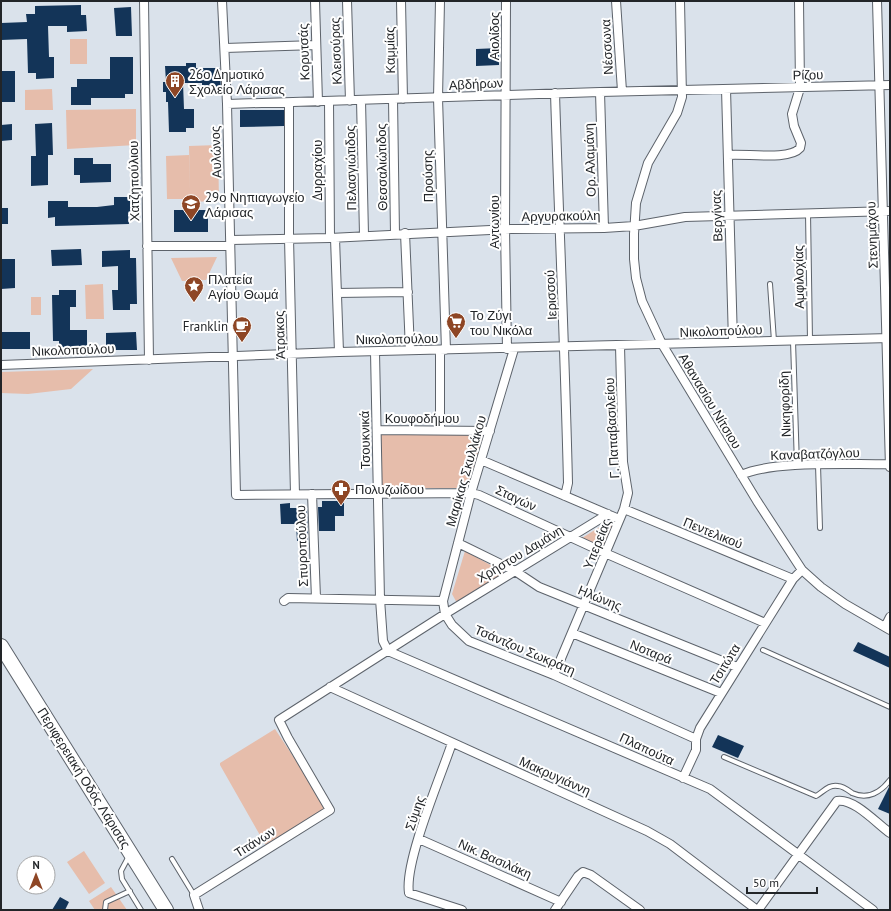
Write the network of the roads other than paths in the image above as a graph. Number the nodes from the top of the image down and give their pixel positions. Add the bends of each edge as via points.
1 (144, 1) edge
2 (222, 1) edge
3 (315, 1) edge
4 (347, 1) edge
5 (401, 1) edge
6 (440, 1) edge
7 (506, 1) edge
8 (616, 1) edge
9 (680, 1) edge
10 (799, 1) edge
11 (877, 1) edge
12 (316, 45) junction
13 (225, 48) junction
14 (880, 85) junction
15 (890, 85) edge
16 (800, 88) junction
17 (726, 89) junction
18 (682, 90) junction
19 (622, 91) junction
20 (600, 92) junction
21 (555, 93) junction
22 (506, 95) junction
23 (438, 98) junction
24 (393, 99) junction
25 (403, 99) junction
26 (361, 100) junction
27 (329, 101) junction
28 (350, 101) junction
29 (288, 102) junction
30 (318, 102) junction
31 (227, 104) junction
32 (728, 156) junction
33 (886, 211) edge
34 (808, 213) junction
35 (729, 216) junction
36 (634, 226) junction
37 (559, 228) junction
38 (604, 228) junction
39 (505, 229) junction
40 (442, 232) junction
41 (406, 233) junction
42 (395, 234) junction
43 (364, 235) junction
44 (289, 238) junction
45 (333, 238) junction
46 (231, 243) junction
47 (147, 246) junction
48 (770, 284) dead end
49 (408, 292) junction
50 (337, 293) junction
51 (888, 338) edge
52 (810, 340) junction
53 (774, 341) junction
54 (793, 341) junction
55 (733, 342) junction
56 (662, 344) junction
57 (620, 346) junction
58 (565, 347) junction
59 (511, 348) junction
60 (410, 350) junction
61 (443, 350) junction
62 (339, 352) junction
63 (375, 352) junction
64 (293, 354) junction
65 (232, 356) junction
66 (149, 360) junction
67 (1, 365) edge
68 (377, 430) junction
69 (440, 430) junction
70 (490, 430) junction
71 (481, 460) junction
72 (890, 464) edge
73 (818, 465) junction
74 (796, 466) junction
75 (890, 467) edge
76 (741, 475) junction
77 (379, 493) junction
78 (471, 493) junction
79 (295, 494) junction
80 (312, 494) junction
81 (236, 495) joint
82 (565, 496) junction
83 (624, 509) junction
84 (608, 514) junction
85 (619, 519) junction
86 (820, 528) dead end
87 (572, 537) junction
88 (458, 543) junction
89 (605, 553) junction
90 (802, 570) junction
91 (515, 571) junction
92 (793, 579) junction
93 (316, 598) junction
94 (380, 599) junction
95 (284, 601) dead end
96 (443, 601) junction
97 (585, 604) junction
98 (445, 614) junction
99 (890, 617) edge
100 (765, 623) junction
101 (888, 628) edge
102 (572, 633) junction
103 (1, 646) edge
104 (763, 650) dead end
105 (388, 651) junction
106 (737, 667) junction
107 (554, 675) junction
108 (330, 687) junction
109 (721, 693) junction
110 (890, 707) edge
111 (696, 739) junction
112 (452, 743) junction
113 (724, 757) dead end
114 (683, 778) junction
115 (890, 780) edge
116 (330, 810) joint
117 (890, 833) edge
118 (419, 839) junction
119 (131, 852) junction
120 (798, 855) junction
121 (172, 859) dead end
122 (130, 891) junction
123 (194, 895) junction
124 (561, 902) junction
125 (105, 910) edge
126 (142, 910) edge
127 (166, 910) edge
128 (200, 910) edge
129 (462, 910) edge
130 (556, 910) edge
131 (640, 910) edge
132 (757, 910) edge
133 (873, 910) edge

1 - 47 street, Χατζηπούλιου
2 - 13 street, Αυλώνος
3 - 12 street, Κορυτσάς
4 - 28 street, Κλεισούρας
5 - 25 street, Καμμίας
6 - 23 street, Προύσης
7 - 22 street, Αιολίδος
8 - 19 street, Νέσσωνα
9 - 18 street, Αθανασίου Νίτσιου
10 - 16 street
11 - 14 street, Στενημάχου
12 - 13 street
12 - 30 street, Κορυτσάς
13 - 31 street, Αυλώνος
14 - 15 street, Ρίζου
14 - 16 street, Ρίζου
14 - 33 street, Στενημάχου
16 - 17 street, Ρίζου
16 - 32 street via 792,114 800,141 799,149 774,157 750,154
17 - 18 street, Αβδήρων
17 - 32 street, Βεργίνας
18 - 19 street, Αβδήρων
18 - 36 street, Αθανασίου Νίτσιου via 677,113 648,163 637,197
19 - 20 street, Αβδήρων
20 - 21 street, Αβδήρων
20 - 38 street, Ορ. Αλαμάνη
21 - 22 street, Αβδήρων
21 - 37 street, Ιερισσού
22 - 23 street, Αβδήρων
22 - 39 street, Αντωνίου
23 - 25 street, Αβδήρων
23 - 40 street, Προύσης
24 - 25 street, Αβδήρων
24 - 26 street, Αβδήρων
24 - 42 street, Θεσσαλιώτιδος
26 - 28 street, Αβδήρων
26 - 43 street, Πελασγιώτιδος
27 - 28 street, Αβδήρων
27 - 30 street, Αβδήρων
27 - 45 street, Δυρραχίου
29 - 30 street, Αβδήρων
29 - 31 street, Αβδήρων
29 - 44 street, Άτρακος
31 - 46 street, Αυλώνος
32 - 35 street, Βεργίνας
33 - 34 street, Αργυρακούλη
33 - 51 street, Στενημάχου
34 - 35 street, Αργυρακούλη
34 - 52 lane, Αμφιλοχίας
35 - 36 street, Αργυρακούλη via 680,218
35 - 55 street, Βεργίνας
36 - 38 street, Αργυρακούλη
36 - 56 street, Αθανασίου Νίτσιου via 636,278 647,313
37 - 38 street, Αργυρακούλη
37 - 39 street, Αργυρακούλη
37 - 58 street, Ιερισσού
39 - 40 street, Αργυρακούλη
39 - 59 street, Αντωνίου
40 - 41 street, Αργυρακούλη
40 - 61 street, Προύσης
41 - 42 street, Αργυρακούλη
41 - 49 street
42 - 43 street, Αργυρακούλη
43 - 45 street, Αργυρακούλη
44 - 45 street, Αργυρακούλη
44 - 46 street, Αργυρακούλη
44 - 64 street, Άτρακος
45 - 50 street, Δυρραχίου
46 - 47 street, Αργυρακούλη
46 - 65 street, Αυλώνος
47 - 66 street, Χατζηπούλιου
48 - 53 lane
49 - 50 street
49 - 60 street
50 - 62 street, Δυρραχίου
51 - 52 street, Νικολοπούλου
51 - 72 street, Στενημάχου
52 - 54 street, Νικολοπούλου
53 - 54 street, Νικολοπούλου
53 - 55 street, Νικολοπούλου
54 - 74 lane, Νικηφορίδη
55 - 56 street, Νικολοπούλου
56 - 57 street, Νικολοπούλου
56 - 76 street, Αθανασίου Νίτσιου
57 - 58 street, Νικολοπούλου
57 - 83 street, Γ. Παπαβασιλείου via 623,462 628,492
58 - 59 street, Νικολοπούλου
58 - 82 street, Ιερισσού via 568,483
59 - 61 street, Νικολοπούλου
59 - 70 street, Μαρίκας Σκυλλάκου
60 - 61 street, Νικολοπούλου
60 - 63 street, Νικολοπούλου
61 - 69 street, Προύσης
62 - 63 street, Νικολοπούλου
62 - 64 street, Νικολοπούλου
63 - 68 street, Τσουκνικά
64 - 65 street, Νικολοπούλου
64 - 79 street, Άτρακος
65 - 66 street, Νικολοπούλου
65 - 81 street, Αυλώνος
66 - 67 street, Νικολοπούλου
68 - 69 street, Κουφοδήμου
68 - 77 street, Τσουκνικά
69 - 70 street, Κουφοδήμου
70 - 71 street, Μαρίκας Σκυλλάκου
71 - 78 street, Μαρίκας Σκυλλάκου
71 - 82 street
72 - 73 street, Καναβατζόγλου
72 - 75 street, Στενημάχου
73 - 74 street, Καναβατζόγλου
73 - 86 lane
74 - 76 street, Καναβατζόγλου via 754,469
76 - 90 street, Αθανασίου Νίτσιου
77 - 78 street, Σταγών
77 - 80 street, Σταγών
77 - 94 street, Τσουκνικά
78 - 87 street, Σταγών via 479,494
78 - 88 street, Μαρίκας Σκυλλάκου
79 - 80 street, Σταγών
79 - 81 street, Σταγών
80 - 93 street, Σπυροπούλου
82 - 84 street
83 - 85 street, Υπερείας
83 - 92 street, Πεντελικού
84 - 85 street
84 - 87 street, Χρήστου Δαμάνη
85 - 89 street, Υπερείας
87 - 89 street, Σταγών
87 - 91 street, Χρήστου Δαμάνη
88 - 91 street, Ηλώνης
88 - 96 street, Μαρίκας Σκυλλάκου
89 - 97 street, Υπερείας
89 - 100 street, Σταγών
90 - 92 street, Τσιτώτα
90 - 101 street via 834,597
91 - 97 street, Ηλώνης via 539,587
91 - 98 street, Χρήστου Δαμάνη
92 - 100 street, Τσιτώτα
93 - 94 street
93 - 95 street via 288,598
94 - 96 street
94 - 105 street, Τσουκνικά via 383,641
96 - 98 street, Τσάντζου Σωκράτη
97 - 102 street, Υπερείας
97 - 106 street, Ηλώνης
98 - 105 street, Χρήστου Δαμάνη
98 - 107 street, Τσάντζου Σωκράτη via 459,633 469,640
99 - 101 street
100 - 106 street, Τσιτώτα
102 - 107 street, Υπερείας
102 - 109 street, Νοταρά
103 - 119 highway, Περιφερειακή Οδός Λάρισας
104 - 110 lane
105 - 108 street, Χρήστου Δαμάνη
105 - 114 street, Πλαπούτα
106 - 109 street, Τσιτώτα
107 - 111 street, Τσάντζου Σωκράτη
108 - 112 street, Μακρυγιάννη
108 - 116 street, Χρήστου Δαμάνη via 279,720
109 - 111 street, Τσιτώτα
111 - 114 street, Τσιτώτα via 696,750
112 - 118 street, Σύμης
112 - 132 street, Μακρυγιάννη via 647,831 670,844
113 - 115 lane via 816,796 829,786 838,785 853,793 873,795
114 - 120 street, Πλαπούτα via 713,792
116 - 123 street, Τιτάνων
117 - 120 street via 851,802 836,801
118 - 124 street, Νικ. Βασιλάκη
118 - 129 street, Σύμης via 408,874 409,893
119 - 122 lane via 121,874
119 - 127 highway, Περιφερειακή Οδός Λάρισας
120 - 132 street
120 - 133 street, Πλαπούτα
121 - 123 lane
122 - 125 lane via 106,902
122 - 126 lane
123 - 128 street
124 - 130 street
124 - 131 street via 583,872

